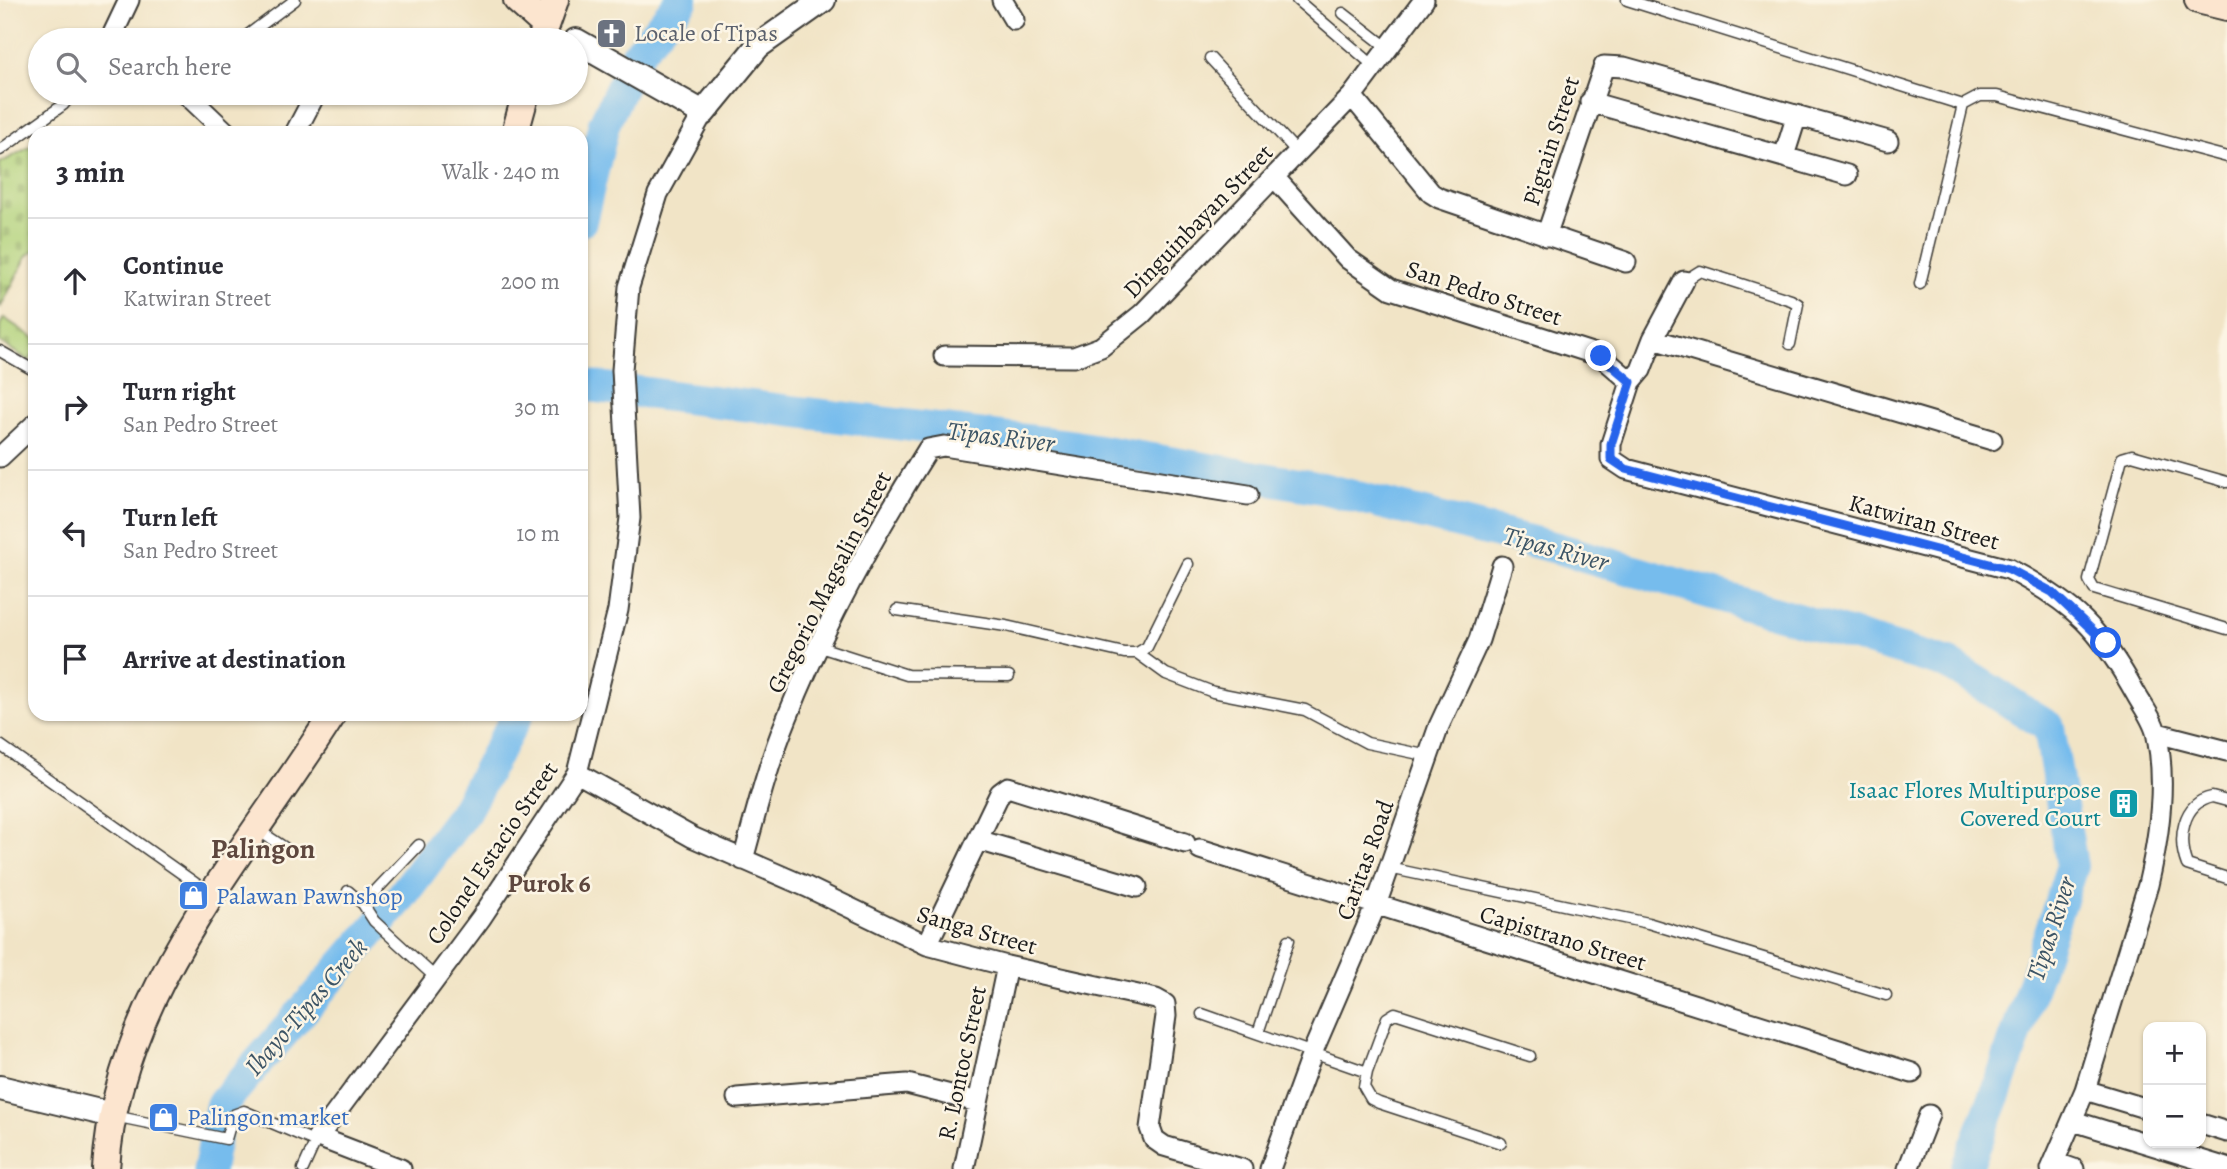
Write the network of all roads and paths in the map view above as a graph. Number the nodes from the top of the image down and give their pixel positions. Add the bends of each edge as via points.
1 (130, 0) edge
2 (295, 0) edge
3 (517, 0) edge
4 (555, 0) edge
5 (823, 0) edge
6 (1002, 0) edge
7 (1297, 0) edge
8 (1424, 0) edge
9 (1627, 0) edge
10 (1343, 13) dead end
11 (1014, 20) dead end
12 (116, 28) edge
13 (257, 28) edge
14 (540, 28) edge
15 (544, 28) edge
16 (588, 48) edge
17 (1388, 48) junction
18 (1210, 58) dead end
19 (1374, 66) junction
20 (1352, 96) junction
21 (1590, 103) junction
22 (62, 105) edge
23 (198, 105) edge
24 (310, 105) edge
25 (523, 105) edge
26 (1963, 105) junction
27 (703, 113) junction
28 (1797, 115) junction
29 (33, 126) edge
30 (220, 126) edge
31 (299, 126) edge
32 (517, 126) edge
33 (28, 130) edge
34 (1888, 141) dead end
35 (0, 150) edge
36 (1297, 153) junction
37 (1784, 156) junction
38 (2227, 157) edge
39 (1847, 175) dead end
40 (1275, 178) junction
41 (1546, 236) junction
42 (1626, 262) dead end
43 (1684, 281) joint
44 (1920, 284) dead end
45 (1653, 339) junction
46 (1790, 344) dead end
47 (0, 351) edge
48 (944, 356) dead end
49 (28, 367) edge
50 (1631, 382) junction
51 (28, 431) edge
52 (1992, 440) dead end
53 (0, 457) edge
54 (2227, 482) edge
55 (1248, 495) dead end
56 (1188, 564) dead end
57 (1502, 566) dead end
58 (897, 610) dead end
59 (2227, 629) edge
60 (820, 648) junction
61 (1137, 653) junction
62 (1009, 676) dead end
63 (328, 721) edge
64 (2157, 733) junction
65 (0, 746) edge
66 (2227, 751) edge
67 (1429, 756) junction
68 (577, 773) junction
69 (2227, 801) edge
70 (258, 830) junction
71 (978, 840) junction
72 (419, 845) dead end
73 (285, 848) dead end
74 (743, 860) junction
75 (1390, 867) junction
76 (2227, 878) edge
77 (1136, 887) dead end
78 (348, 891) dead end
79 (212, 895) junction
80 (363, 904) junction
81 (1376, 905) junction
82 (1289, 940) dead end
83 (927, 945) junction
84 (1007, 966) junction
85 (436, 979) junction
86 (1886, 995) dead end
87 (1202, 1014) dead end
88 (1258, 1033) junction
89 (1310, 1050) junction
90 (1530, 1056) dead end
91 (1367, 1072) junction
92 (1912, 1073) dead end
93 (0, 1088) edge
94 (2085, 1090) junction
95 (737, 1098) dead end
96 (978, 1102) junction
97 (2143, 1107) edge
98 (112, 1115) junction
99 (1929, 1115) dead end
100 (2074, 1121) junction
101 (2206, 1126) edge
102 (2227, 1132) edge
103 (316, 1139) junction
104 (1501, 1143) dead end
105 (2053, 1166) edge
106 (2227, 1168) edge
107 (106, 1169) edge
108 (303, 1169) edge
109 (401, 1169) edge
110 (964, 1169) edge
111 (1242, 1169) edge
112 (1270, 1169) edge
113 (1908, 1169) edge
114 (2074, 1169) edge

1 - 12 street
2 - 13 lane
3 - 14 main road
4 - 15 main road
5 - 27 street via 758,46
6 - 11 street
7 - 19 lane
8 - 17 street, Dinguinbayan Street
9 - 26 lane
10 - 17 lane
16 - 27 street
17 - 19 street, Dinguinbayan Street
18 - 36 lane
19 - 20 street, Dinguinbayan Street
20 - 36 street, Dinguinbayan Street
20 - 41 street, Pigtain Street via 1431,193 1448,204
21 - 28 street, Pigtain Street via 1600,72 1613,65
21 - 37 street
21 - 41 street, Pigtain Street
22 - 29 lane
23 - 30 street
24 - 31 street
25 - 32 main road
26 - 38 lane via 1980,96 1997,96
26 - 44 lane
27 - 68 street, Colonel Estacio Street via 658,194 629,287 622,370 628,531 618,610
28 - 34 street, Pigtain Street
28 - 37 street
33 - 35 lane
36 - 40 street, Dinguinbayan Street
37 - 39 street
40 - 48 street, Dinguinbayan Street via 1142,314 1101,347 1074,357
40 - 50 street, San Pedro Street via 1348,259 1391,289 1601,356
41 - 42 street
43 - 45 street
43 - 46 lane via 1700,271 1798,304
45 - 50 street
45 - 52 street
47 - 49 lane
50 - 64 street, Katwiran Street via 1611,444 1611,459 1626,469 2009,569 2052,592 2106,643
51 - 53 street
54 - 59 lane via 2132,455 2122,458 2089,580 2094,589
55 - 60 street, Gregorio Magsalin Street via 944,446 928,449 843,597
56 - 61 lane via 1147,648
57 - 67 street, Caritas Road via 1479,640
58 - 61 lane
60 - 62 lane via 907,676
60 - 74 street, Gregorio Magsalin Street via 768,771
61 - 67 lane via 1166,674 1213,692 1305,710 1367,743
63 - 70 main road
64 - 66 street
64 - 94 street, Katwiran Street via 2162,761 2155,853
65 - 79 lane
67 - 75 street, Caritas Road
68 - 74 street, Sanga Street via 640,810
68 - 85 street, Colonel Estacio Street
69 - 76 lane via 2212,797 2191,806 2186,814 2183,852 2188,865
70 - 73 lane
70 - 79 main road
71 - 77 street
71 - 81 street, Capistrano Street via 1000,793 1008,788
71 - 83 street, Capistrano Street
72 - 80 lane
74 - 83 street, Sanga Street
75 - 81 street, Caritas Road
75 - 86 lane via 1648,923
78 - 80 lane
79 - 98 main road via 132,1040
80 - 85 lane via 387,934
81 - 89 street, Caritas Road
81 - 92 street, Capistrano Street
82 - 88 lane
83 - 84 street, Sanga Street
84 - 96 street, R. Lontoc Street
84 - 111 street, Sanga Street via 1165,1004 1150,1128 1154,1139
85 - 103 street, Colonel Estacio Street
87 - 88 lane
88 - 89 lane
89 - 91 lane
89 - 112 street, Caritas Road
90 - 91 lane via 1395,1013 1387,1018
91 - 104 lane via 1364,1087 1371,1099
93 - 98 street
94 - 97 street
94 - 100 street, Katwiran Street
95 - 96 street via 907,1084
96 - 110 street, R. Lontoc Street
98 - 103 lane via 226,1139 233,1115 244,1111
98 - 107 main road
99 - 113 street
100 - 105 street, Katwiran Street
100 - 106 street
101 - 102 street
103 - 108 lane
103 - 109 street
105 - 114 street

